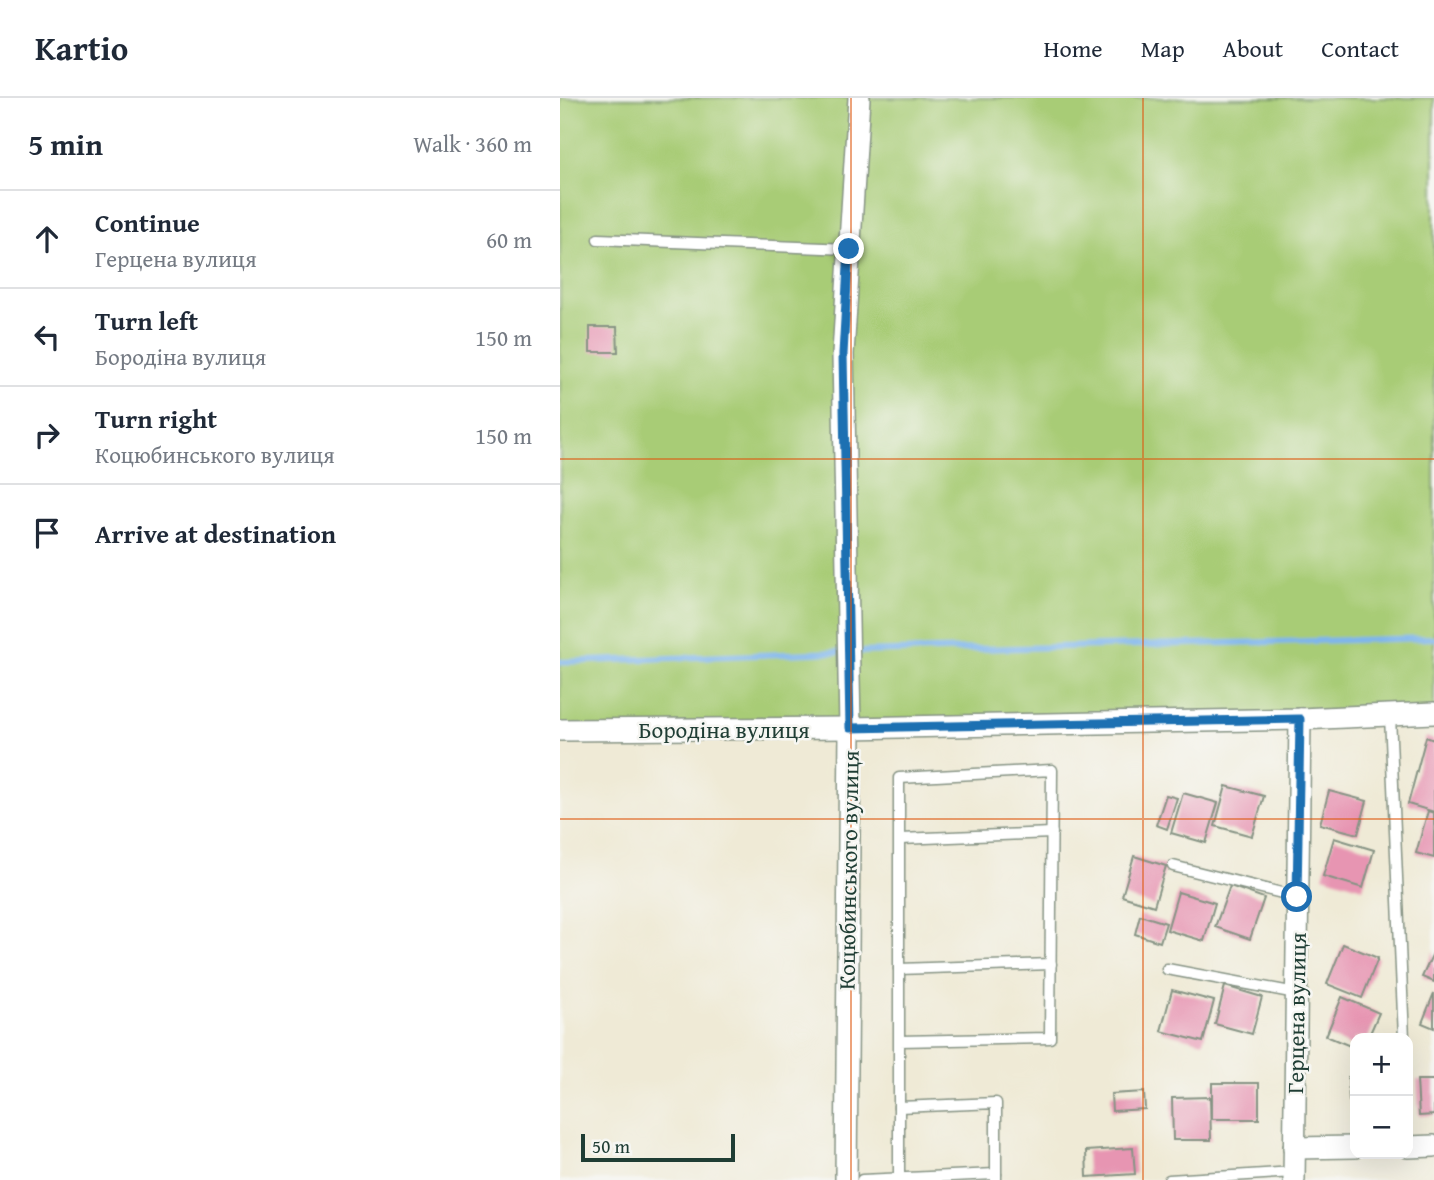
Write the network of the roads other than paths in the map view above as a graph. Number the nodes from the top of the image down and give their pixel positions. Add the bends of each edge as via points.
1 (859, 98) edge
2 (598, 239) dead end
3 (849, 249) junction
4 (1434, 713) edge
5 (1390, 716) junction
6 (1300, 719) junction
7 (850, 728) junction
8 (560, 730) edge
9 (1052, 832) junction
10 (900, 839) junction
11 (1173, 866) dead end
12 (1297, 897) junction
13 (1051, 964) junction
14 (1167, 968) dead end
15 (899, 970) junction
16 (1296, 993) junction
17 (1404, 1033) edge
18 (899, 1041) junction
19 (899, 1107) junction
20 (1434, 1146) edge
21 (1350, 1147) edge
22 (1413, 1147) edge
23 (1294, 1148) junction
24 (1294, 1176) edge
25 (996, 1177) edge
26 (899, 1178) edge
27 (846, 1180) edge
28 (862, 1180) edge
29 (1169, 1180) edge

1 - 3 street, Коцюбинського вулиця
2 - 3 lane
3 - 7 street, Коцюбинського вулиця via 843,354
4 - 5 street, Бородіна вулиця
5 - 6 street, Бородіна вулиця
5 - 17 lane
6 - 7 street, Бородіна вулиця
6 - 12 street, Герцена вулиця
7 - 8 street, Бородіна вулиця
7 - 27 street, Коцюбинського вулиця
9 - 10 lane
9 - 10 lane via 1052,769 900,778
9 - 13 lane
10 - 15 lane
11 - 12 lane
12 - 16 street, Герцена вулиця
13 - 15 lane
13 - 18 lane via 1050,1038
14 - 16 lane
15 - 18 lane
16 - 23 street, Герцена вулиця
18 - 19 lane
19 - 25 lane via 996,1102
19 - 26 lane
20 - 22 street
21 - 23 street
23 - 24 street, Герцена вулиця
24 - 29 lane
25 - 26 lane
26 - 28 lane

